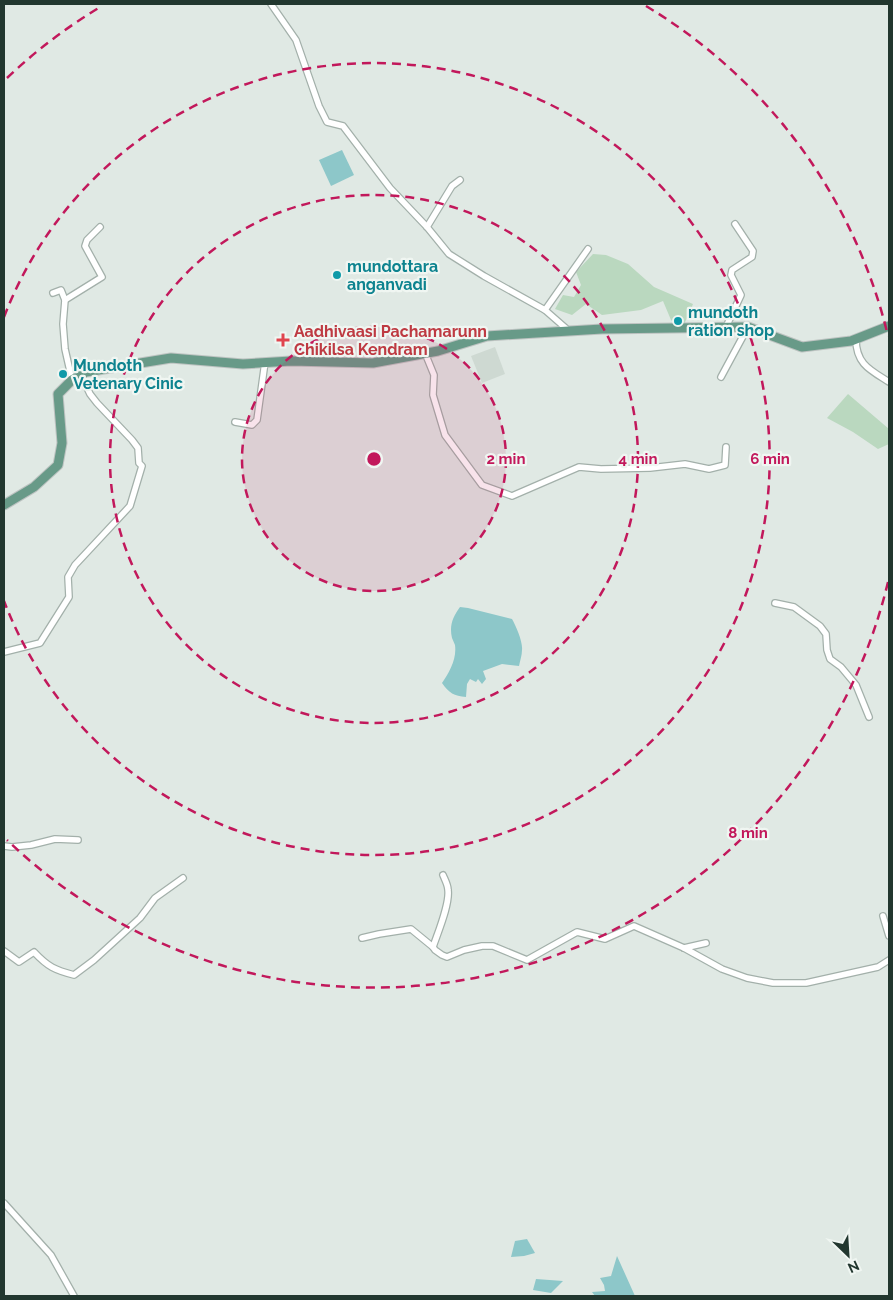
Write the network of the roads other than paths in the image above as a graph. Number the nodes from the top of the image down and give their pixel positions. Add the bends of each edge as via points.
1 (271, 4) edge
2 (460, 180) dead end
3 (736, 224) dead end
4 (100, 227) dead end
5 (427, 227) junction
6 (588, 249) dead end
7 (53, 293) dead end
8 (65, 300) junction
9 (545, 310) junction
10 (889, 326) edge
11 (726, 327) junction
12 (748, 327) junction
13 (569, 331) junction
14 (856, 339) junction
15 (425, 353) junction
16 (265, 362) junction
17 (81, 375) junction
18 (721, 377) dead end
19 (72, 380) junction
20 (889, 382) edge
21 (235, 422) dead end
22 (726, 447) dead end
23 (4, 504) edge
24 (775, 603) dead end
25 (4, 652) edge
26 (869, 717) dead end
27 (78, 840) dead end
28 (4, 846) edge
29 (443, 875) dead end
30 (183, 878) dead end
31 (883, 916) dead end
32 (889, 936) edge
33 (362, 938) dead end
34 (706, 942) dead end
35 (433, 946) junction
36 (684, 948) junction
37 (4, 951) edge
38 (889, 960) edge
39 (4, 1203) edge
40 (74, 1296) edge

1 - 5 street via 296,40 327,122 343,126 390,188
2 - 5 street via 452,186
3 - 11 street via 753,251 752,257 732,270 731,275 741,294
4 - 8 street via 85,246 102,277
5 - 9 street via 449,254
6 - 9 street
7 - 8 street via 60,290
8 - 19 street via 65,349
9 - 13 street
10 - 14 main road
11 - 12 main road
11 - 13 main road
12 - 14 main road via 802,347
12 - 18 street
13 - 15 main road via 487,336
14 - 20 street via 860,360
15 - 16 main road via 373,363
15 - 22 street via 434,374 432,396 445,435 482,485 512,496 579,468 650,468 684,464 709,469 725,465
16 - 17 main road via 243,364 171,358
16 - 21 street via 257,420 252,424
17 - 19 main road
17 - 25 street via 96,403 138,448 142,466 130,506 75,565 68,577 69,598 40,643
19 - 23 main road via 58,394 62,443 58,465 34,487
24 - 26 street via 794,607 820,626 826,634 830,659 856,685
27 - 28 street via 55,839 31,845
29 - 35 street via 448,895
30 - 37 street via 155,898 140,918 74,974 54,969 34,952 19,962
31 - 32 street
33 - 35 street via 411,929
34 - 36 street
35 - 36 street via 434,950 447,957 464,950 493,946 527,960 576,932 605,939 634,926
36 - 38 street via 722,969 773,983 806,982 878,967
39 - 40 street via 50,1255

